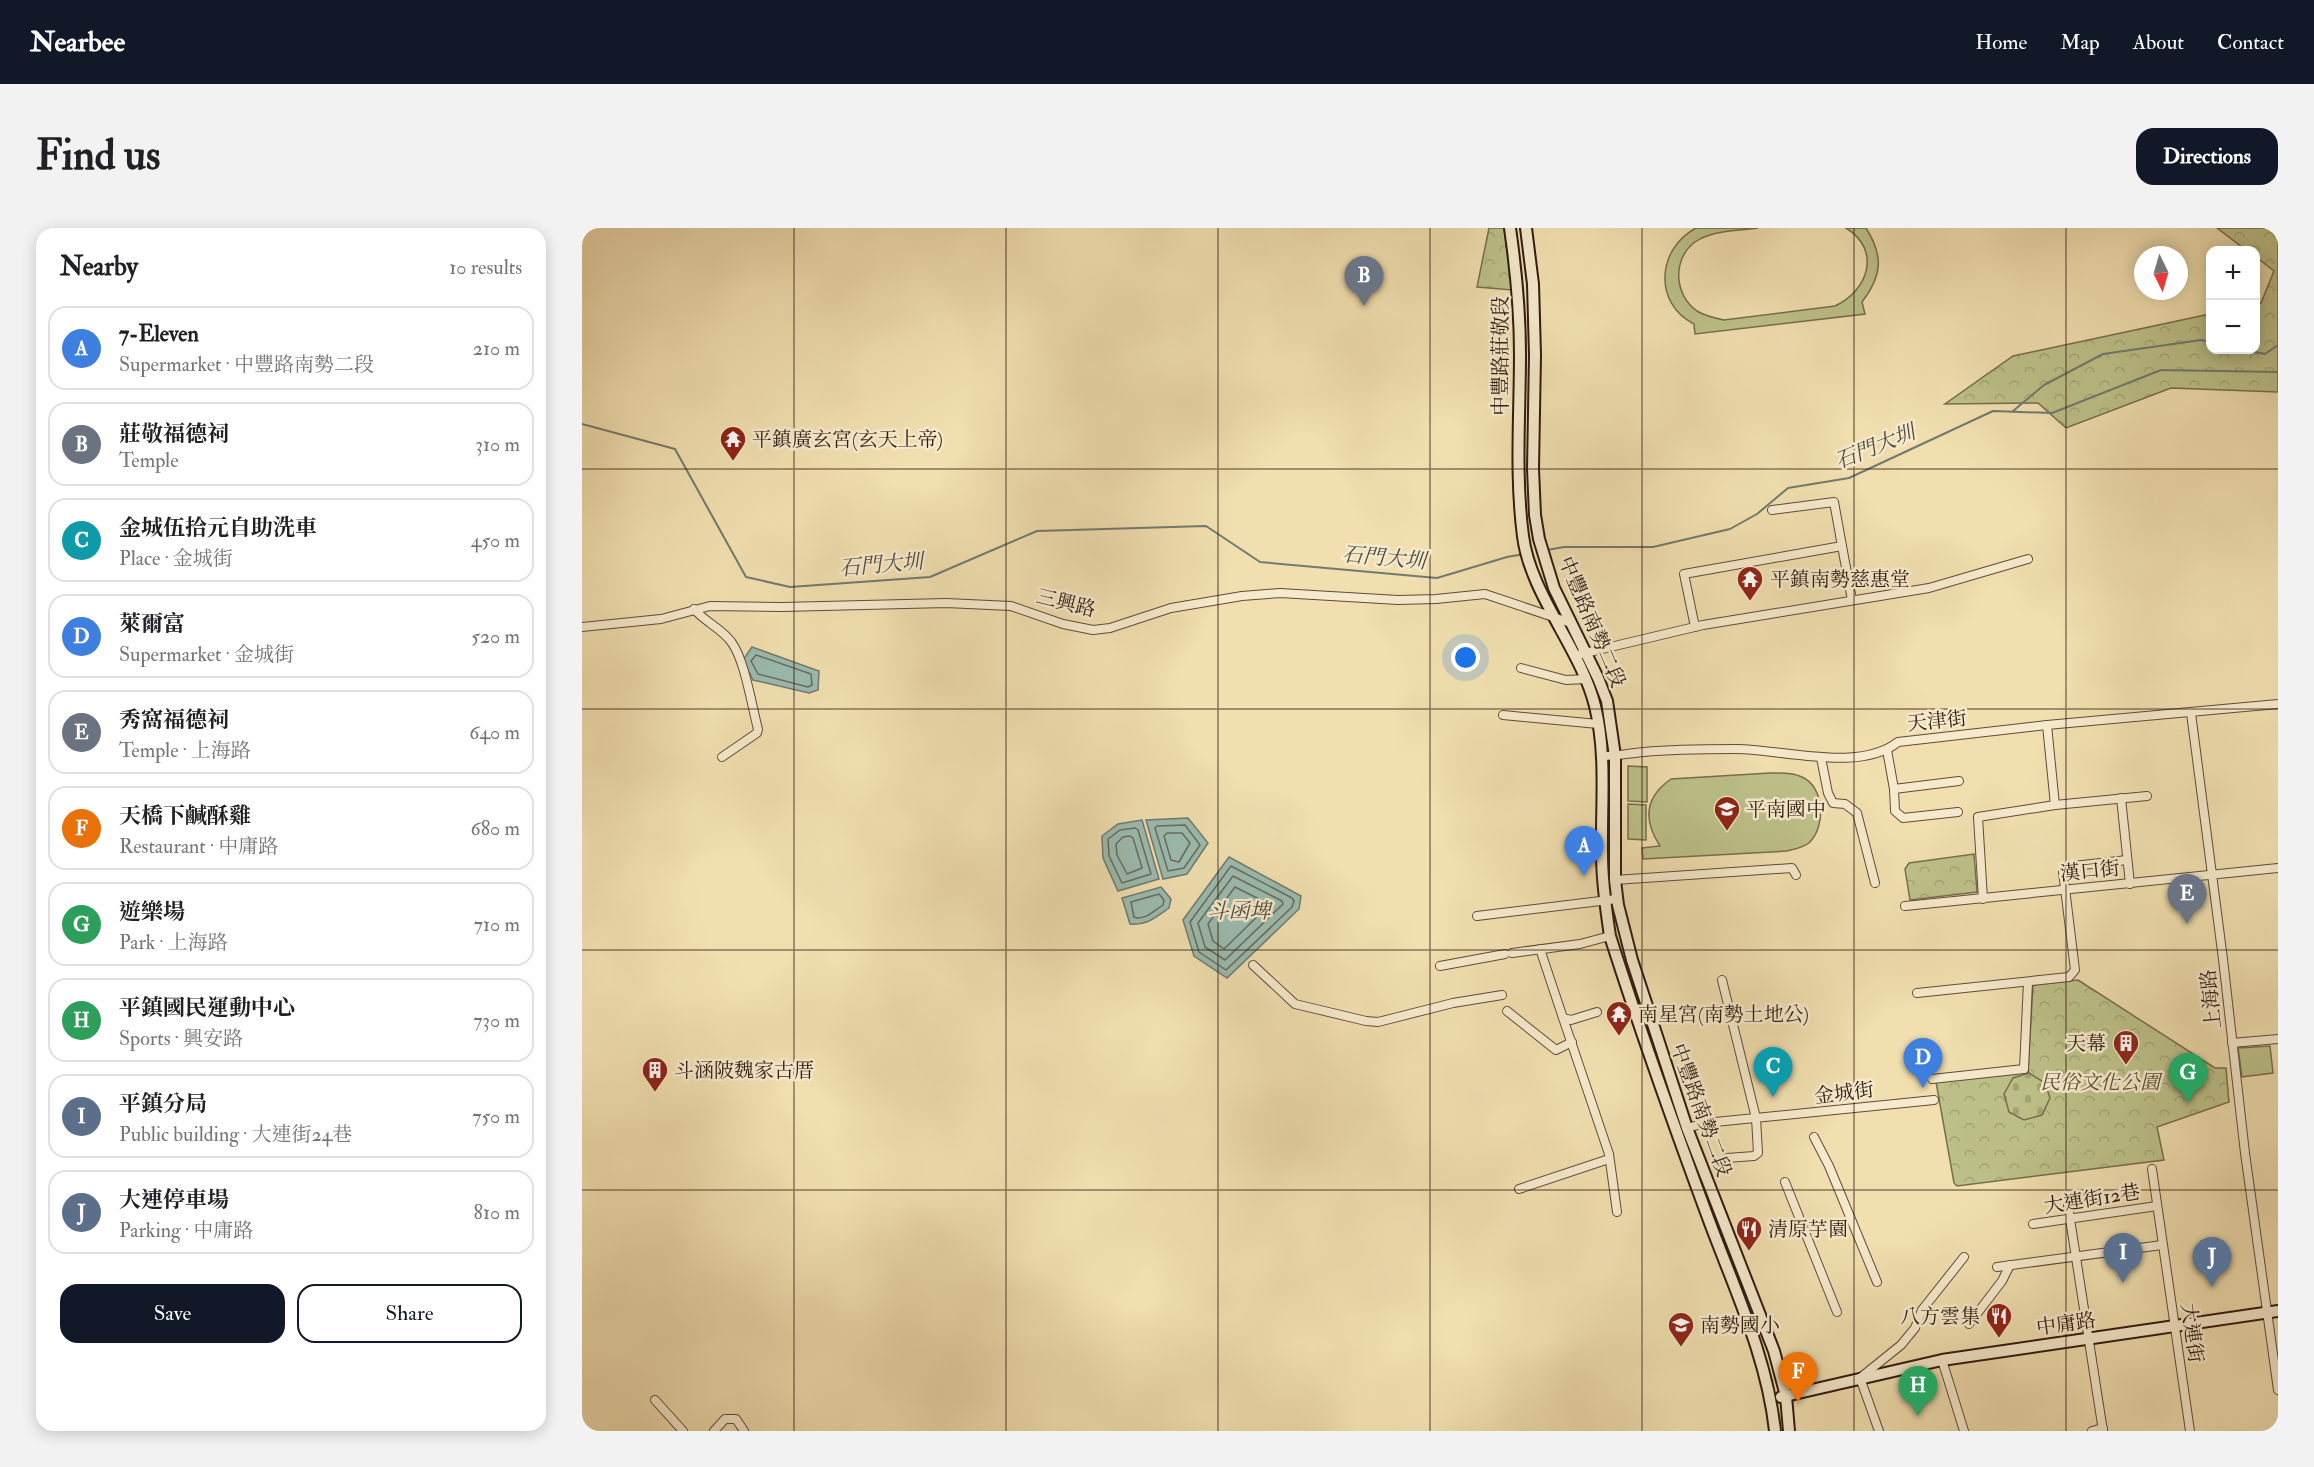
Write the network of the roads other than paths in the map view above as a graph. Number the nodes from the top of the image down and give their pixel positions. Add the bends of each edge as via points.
1 (1510, 228) edge
2 (1526, 228) edge
3 (1533, 469) joint
4 (1772, 510) dead end
5 (1524, 545) joint
6 (1842, 546) junction
7 (2028, 560) dead end
8 (1852, 600) junction
9 (694, 609) junction
10 (1555, 618) junction
11 (1571, 623) junction
12 (582, 627) edge
13 (1695, 627) junction
14 (1586, 652) junction
15 (1574, 657) junction
16 (1521, 668) dead end
17 (1586, 679) junction
18 (2278, 704) edge
19 (2191, 712) junction
20 (1503, 715) dead end
21 (1598, 724) junction
22 (2047, 725) junction
23 (1887, 750) junction
24 (1603, 756) junction
25 (1615, 756) junction
26 (722, 757) dead end
27 (1821, 758) junction
28 (1959, 781) dead end
29 (1894, 789) junction
30 (2146, 796) dead end
31 (2121, 798) junction
32 (2055, 805) junction
33 (1958, 812) dead end
34 (2127, 860) junction
35 (2278, 868) edge
36 (1796, 875) dead end
37 (2212, 876) junction
38 (1615, 880) junction
39 (1875, 883) dead end
40 (2130, 884) junction
41 (2065, 890) junction
42 (1617, 899) junction
43 (1983, 899) junction
44 (1604, 900) junction
45 (1905, 906) dead end
46 (1477, 916) dead end
47 (1610, 936) junction
48 (1540, 949) junction
49 (1253, 965) dead end
50 (1440, 966) dead end
51 (1722, 980) dead end
52 (2028, 982) junction
53 (1917, 993) dead end
54 (1502, 995) dead end
55 (1507, 1011) dead end
56 (1597, 1012) dead end
57 (1563, 1018) junction
58 (2278, 1039) edge
59 (1572, 1042) junction
60 (2232, 1043) junction
61 (1932, 1079) dead end
62 (1934, 1100) dead end
63 (1756, 1118) junction
64 (1688, 1128) junction
65 (1814, 1137) dead end
66 (1728, 1158) dead end
67 (1609, 1160) junction
68 (2152, 1169) dead end
69 (1785, 1182) dead end
70 (1519, 1189) dead end
71 (2068, 1206) dead end
72 (2157, 1206) junction
73 (1617, 1212) dead end
74 (2070, 1219) junction
75 (2032, 1224) dead end
76 (2162, 1245) junction
77 (1964, 1257) dead end
78 (2076, 1257) junction
79 (2010, 1265) junction
80 (1997, 1267) dead end
81 (1877, 1282) dead end
82 (1837, 1312) dead end
83 (2272, 1312) edge
84 (1968, 1324) dead end
85 (2174, 1327) junction
86 (2089, 1340) junction
87 (1942, 1360) junction
88 (1860, 1378) junction
89 (2278, 1390) edge
90 (1786, 1396) junction
91 (1771, 1398) junction
92 (655, 1400) dead end
93 (2103, 1429) edge
94 (683, 1431) edge
95 (714, 1431) edge
96 (744, 1431) edge
97 (1775, 1431) edge
98 (1789, 1431) edge
99 (1879, 1431) edge
100 (1964, 1431) edge
101 (2092, 1431) edge
102 (2190, 1431) edge

1 - 5 main road, 中豐路莊敬段 via 1518,284 1518,484
2 - 3 main road, 中豐路莊敬段 via 1535,343
3 - 11 main road, 中豐路南勢二段 via 1539,539 1554,588
4 - 6 street via 1834,502
5 - 10 main road, 中豐路南勢二段
6 - 8 street
6 - 13 street via 1684,574
7 - 8 street via 1929,588
8 - 13 street
9 - 10 street, 三興路 via 728,605 980,604 1011,606 1093,630 1170,608 1242,596 1280,593 1398,600 1485,594
9 - 12 street, 三興路 via 661,619
9 - 26 street via 732,643 758,729
10 - 11 street, 三興路
10 - 15 main road, 中豐路南勢二段
11 - 14 main road, 中豐路南勢二段
13 - 14 street
14 - 15 street
14 - 25 main road, 中豐路南勢二段 via 1607,701
15 - 17 main road, 中豐路南勢二段
16 - 17 street via 1566,680
17 - 21 main road, 中豐路南勢二段
18 - 19 street, 天津街
19 - 22 street, 天津街
19 - 37 street, 上海路
20 - 21 street
21 - 24 main road, 中豐路南勢二段
22 - 23 street, 天津街 via 1898,742
22 - 32 street
23 - 27 street, 天津街
23 - 29 street
24 - 25 street, 天津街
24 - 44 main road, 中豐路南勢二段
25 - 27 street, 天津街 via 1739,749
25 - 38 main road, 中豐路南勢二段
27 - 39 street via 1833,803 1845,804 1857,813
28 - 29 street
29 - 33 street via 1895,811 1902,818
30 - 31 street
31 - 32 street
31 - 34 street
32 - 43 street via 1978,817
34 - 40 street
34 - 41 street via 2065,867
35 - 37 street, 漢口街
36 - 38 street via 1792,868
37 - 40 street, 漢口街
37 - 60 street, 上海路
38 - 42 main road, 中豐路南勢二段
40 - 41 street, 漢口街
41 - 43 street, 漢口街
41 - 52 street via 2075,970 2069,977
42 - 44 street
42 - 64 main road, 中豐路南勢二段 via 1632,960
43 - 45 street, 漢口街
44 - 46 street
44 - 47 main road, 中豐路南勢二段
47 - 48 street
47 - 91 main road, 中豐路南勢二段
48 - 50 street
48 - 57 street
49 - 54 street via 1295,1004 1366,1021 1378,1022
51 - 63 street
52 - 53 street
52 - 61 street via 2024,1069
55 - 59 street via 1556,1050
56 - 57 street via 1571,1020
57 - 59 street
58 - 60 street
59 - 67 street
60 - 83 street, 上海路
62 - 63 street, 金城街
63 - 64 street, 金城街
63 - 66 street via 1758,1153
64 - 90 main road, 中豐路南勢二段 via 1774,1351
65 - 81 street
67 - 70 street
67 - 73 street
68 - 72 street, 大連街
69 - 82 street
71 - 74 street
72 - 74 street, 大連街12巷
72 - 76 street, 大連街
74 - 75 street, 大連街12巷
74 - 78 street
76 - 78 street
76 - 85 street, 大連街
77 - 88 street, 中庸路 via 1922,1310 1908,1337
78 - 79 street
78 - 86 street
79 - 80 street
79 - 84 street
83 - 85 main road, 中庸路
83 - 89 street, 上海路
85 - 86 main road, 中庸路
85 - 102 street, 大連街
86 - 87 main road, 中庸路
86 - 93 street
87 - 88 main road, 中庸路
87 - 100 street
88 - 90 main road, 中庸路
88 - 99 street
90 - 91 main road, 中庸路
90 - 98 main road, 中豐路南勢二段
91 - 97 main road, 中豐路南勢二段
92 - 94 street
93 - 101 street
95 - 96 street via 725,1419 736,1419

